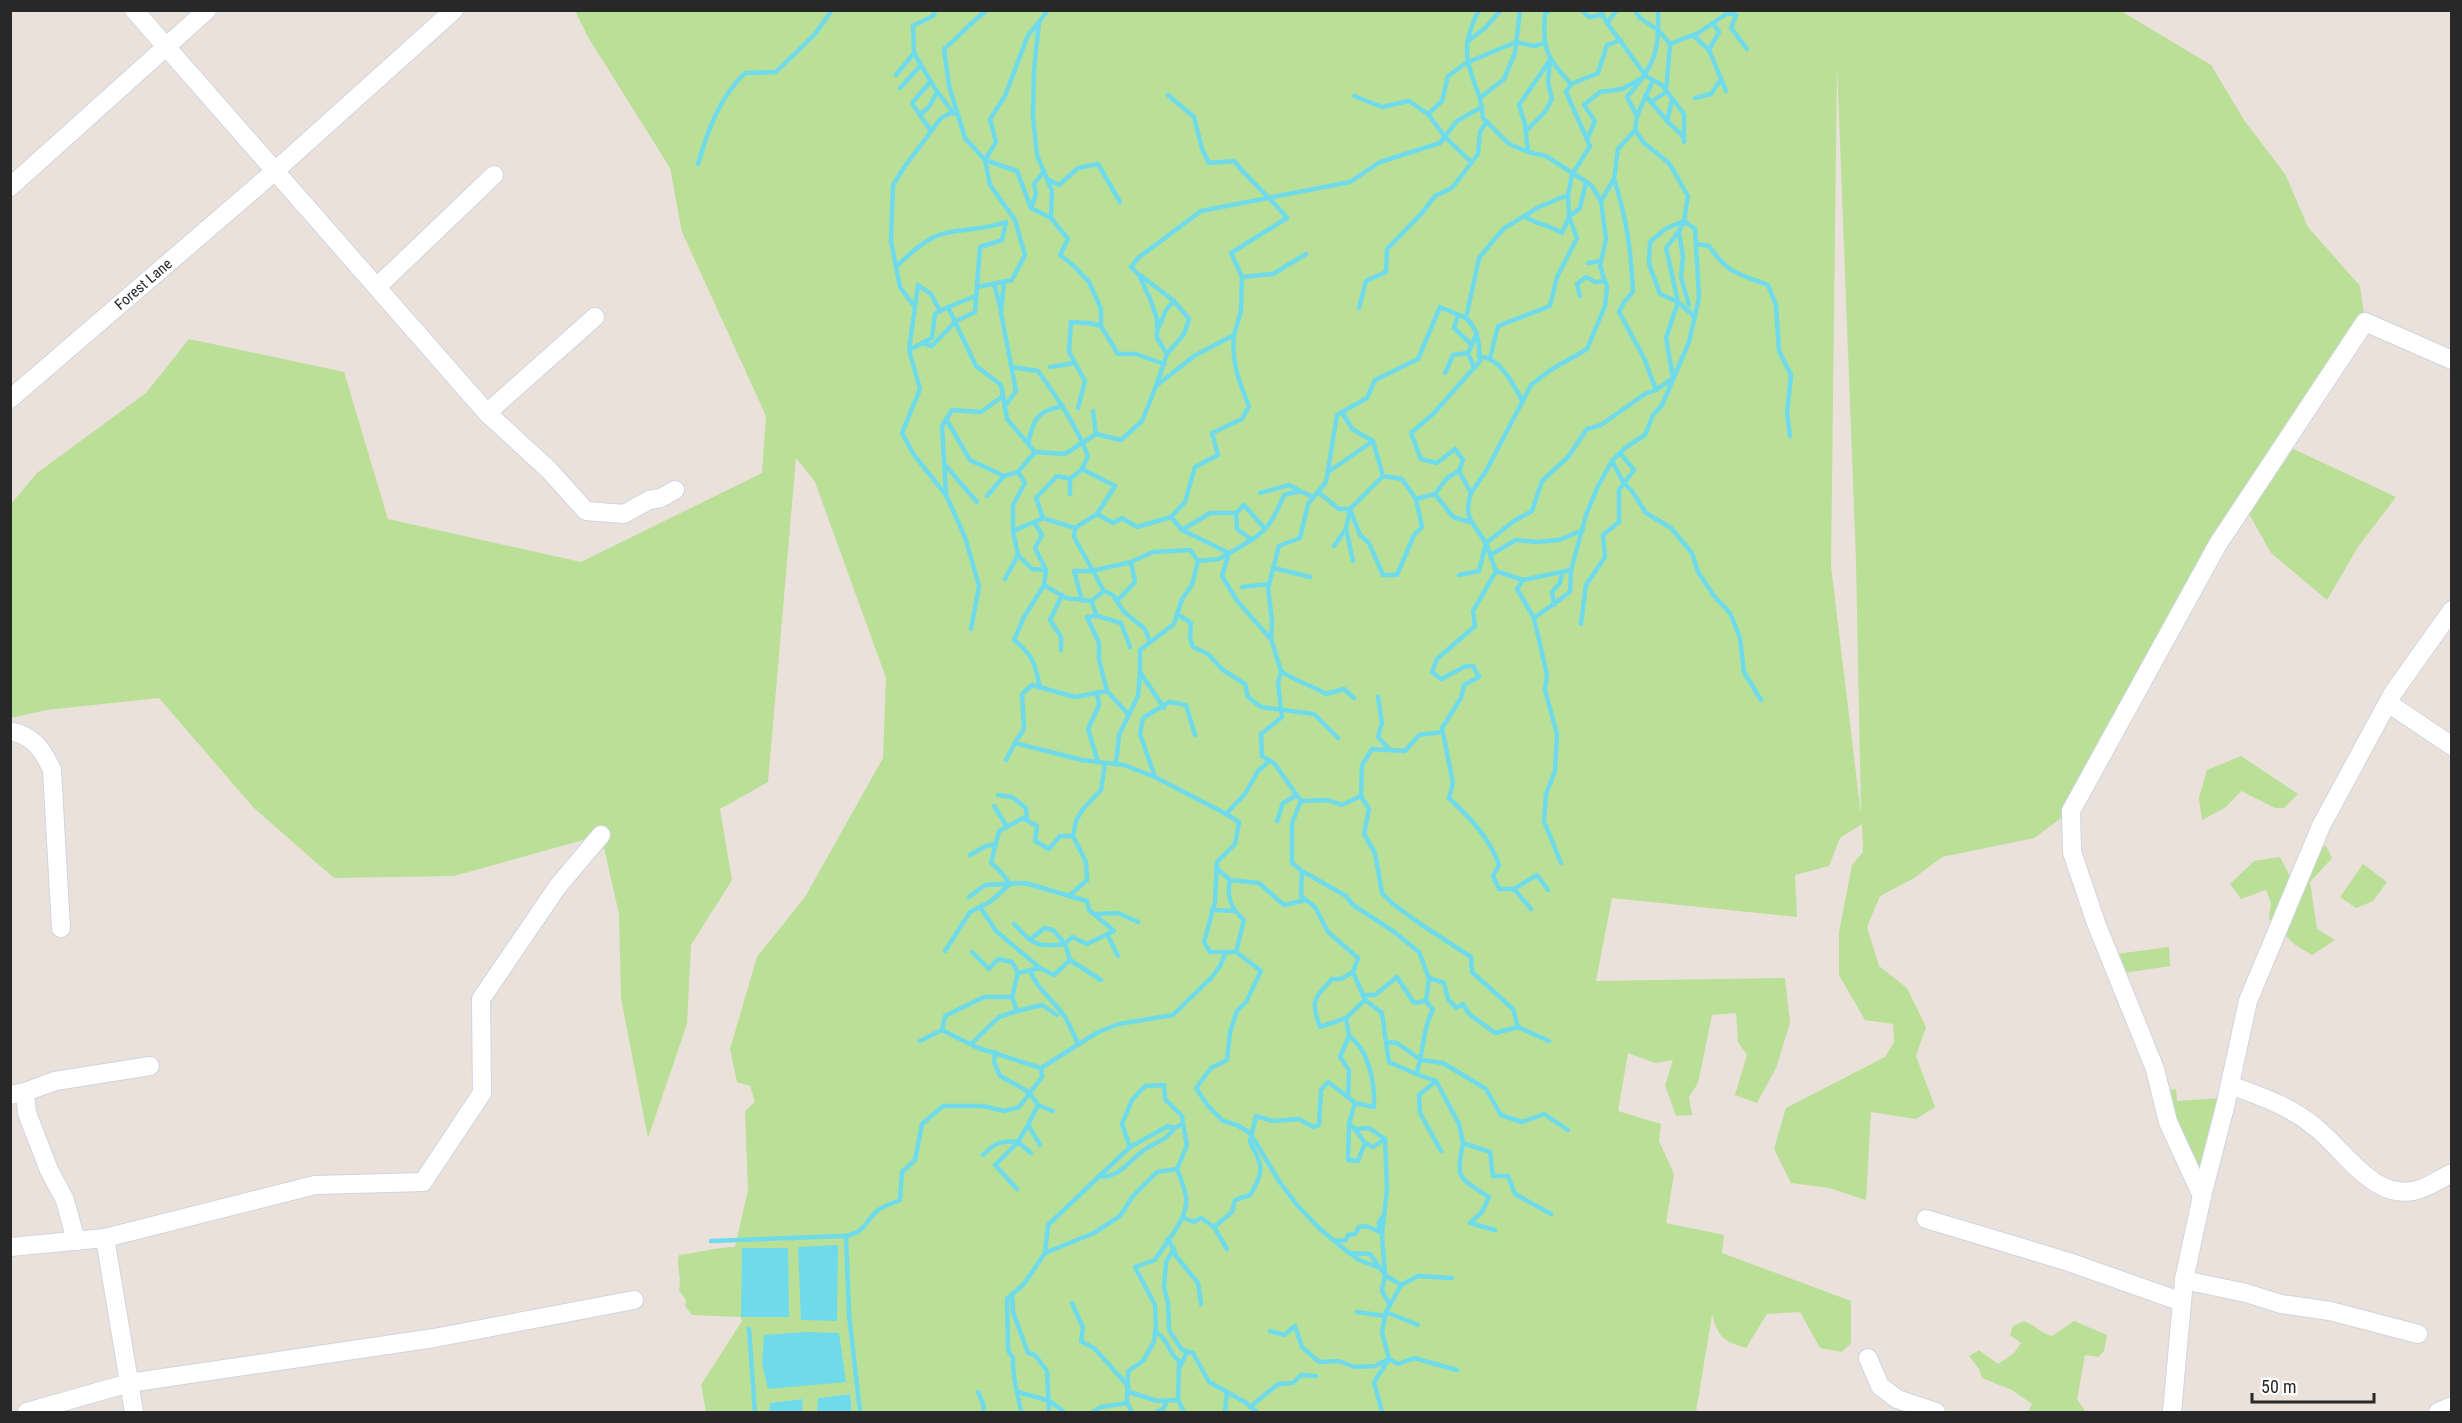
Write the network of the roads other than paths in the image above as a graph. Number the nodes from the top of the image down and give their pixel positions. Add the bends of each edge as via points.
1 (134, 10) edge
2 (207, 10) edge
3 (454, 10) edge
4 (166, 47) junction
5 (275, 171) junction
6 (494, 175) dead end
7 (10, 187) edge
8 (377, 287) junction
9 (594, 317) dead end
10 (2451, 360) edge
11 (10, 399) edge
12 (487, 413) junction
13 (675, 490) dead end
14 (2451, 610) edge
15 (2388, 703) junction
16 (10, 731) edge
17 (2451, 746) edge
18 (602, 835) dead end
19 (61, 928) dead end
20 (150, 1066) dead end
21 (2230, 1084) junction
22 (18, 1094) edge
23 (2451, 1173) edge
24 (2202, 1196) junction
25 (1926, 1219) dead end
26 (105, 1238) junction
27 (76, 1241) junction
28 (10, 1247) edge
29 (2184, 1280) junction
30 (634, 1300) dead end
31 (2182, 1302) junction
32 (2418, 1334) dead end
33 (1868, 1358) dead end
34 (129, 1383) junction
35 (2451, 1406) edge
36 (27, 1413) edge
37 (134, 1413) edge
38 (1936, 1413) edge
39 (2172, 1413) edge
40 (2438, 1413) edge

1 - 4 street
2 - 4 street
3 - 5 street, Forest Lane
4 - 5 street
4 - 7 street
5 - 8 street
5 - 11 street, Forest Lane
6 - 8 street
8 - 12 street
9 - 12 street
10 - 24 street via 2365,322 2218,544 2071,812 2072,852 2155,1069 2168,1122
12 - 13 street via 549,470 586,511 624,514
14 - 15 street
15 - 17 street
15 - 21 street via 2321,826 2275,934 2248,1000
16 - 19 street via 24,734 43,749 52,770
18 - 26 street via 558,886 481,999 482,1093 423,1182 315,1185
20 - 22 street via 55,1081
21 - 23 street via 2293,1110 2386,1190 2422,1189
21 - 24 street
22 - 27 street via 65,1200
24 - 29 street
25 - 31 street via 2069,1262
26 - 27 street
26 - 34 street
27 - 28 street
29 - 31 street
29 - 32 street
30 - 34 street via 434,1338
31 - 39 street
33 - 38 street via 1880,1386 1897,1399
34 - 36 street
34 - 37 street
35 - 40 street

